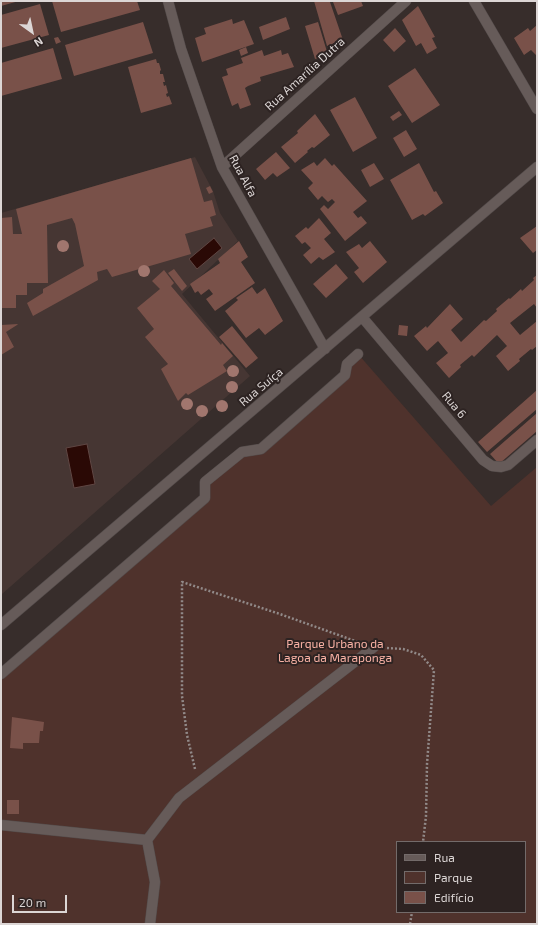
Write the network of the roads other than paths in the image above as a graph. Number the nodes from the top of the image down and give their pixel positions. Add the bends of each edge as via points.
1 (168, 1) edge
2 (406, 1) edge
3 (474, 1) edge
4 (537, 109) edge
5 (222, 167) junction
6 (537, 168) edge
7 (362, 317) junction
8 (325, 350) junction
9 (358, 354) dead end
10 (537, 440) edge
11 (1, 625) edge
12 (374, 647) dead end
13 (1, 674) edge
14 (1, 825) edge
15 (147, 840) junction
16 (150, 924) edge

1 - 5 street, Rua Alfa
2 - 5 street, Rua Amarília Dutra
3 - 4 street
5 - 8 street, Rua Alfa
6 - 7 street, Rua Suíça
7 - 8 street, Rua Suíça
7 - 10 street, Rua 6 via 483,460 492,466 508,465
8 - 11 street, Rua Suíça
9 - 13 street via 347,364 345,375 261,449 242,452 205,482 205,498
12 - 15 street via 179,798
14 - 15 street
15 - 16 street via 155,882

